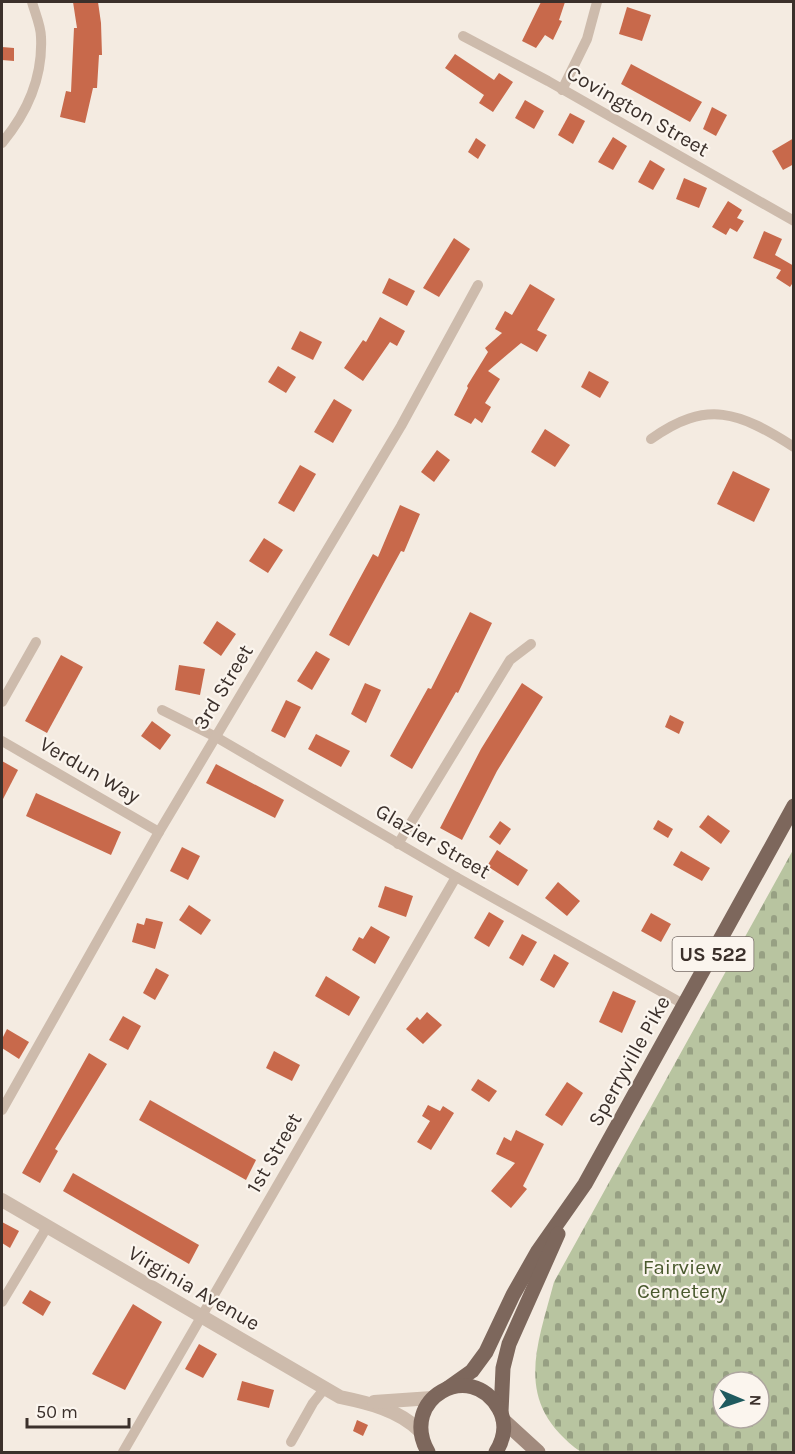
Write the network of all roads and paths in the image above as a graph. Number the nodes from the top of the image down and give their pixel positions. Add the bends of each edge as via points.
1 (32, 2) edge
2 (597, 2) edge
3 (463, 36) dead end
4 (562, 90) junction
5 (2, 143) edge
6 (794, 221) edge
7 (478, 285) dead end
8 (651, 439) dead end
9 (794, 447) edge
10 (36, 642) dead end
11 (531, 644) dead end
12 (2, 702) edge
13 (162, 711) dead end
14 (216, 737) junction
15 (2, 741) edge
16 (794, 806) edge
17 (159, 832) junction
18 (398, 844) junction
19 (456, 877) junction
20 (684, 1005) junction
21 (2, 1110) edge
22 (2, 1200) edge
23 (570, 1209) junction
24 (47, 1227) junction
25 (2, 1302) edge
26 (202, 1318) junction
27 (325, 1388) junction
28 (448, 1388) junction
29 (432, 1398) junction
30 (369, 1403) junction
31 (502, 1416) junction
32 (291, 1442) dead end
33 (423, 1444) edge
34 (124, 1450) edge
35 (496, 1452) edge
36 (538, 1452) edge

1 - 5 street via 42,36 38,79 21,121
2 - 4 street via 588,39
3 - 4 street, Covington Street
4 - 6 street, Covington Street
7 - 14 street, 3rd Street via 401,426
8 - 9 street via 694,415 727,414 743,418
10 - 12 street
11 - 18 street via 510,660
13 - 14 street, Glazier Street
14 - 17 street, 3rd Street
14 - 18 street, Glazier Street
15 - 17 street, Verdun Way
16 - 20 main road, Sperryville Pike / US 522
17 - 21 street, 3rd Street
18 - 19 street, Glazier Street
19 - 20 street, Glazier Street
19 - 26 street, 1st Street
20 - 23 main road, Sperryville Pike / US 522
22 - 24 street, Virginia Avenue
23 - 28 main road, Sperryville Pike / US 522 via 538,1251 481,1361
23 - 31 main road, Sperryville Pike / US 522 via 510,1344 503,1368
24 - 25 street
24 - 26 street, Virginia Avenue
26 - 27 street, Virginia Avenue
26 - 34 street, 1st Street
27 - 30 street, Virginia Avenue via 340,1397
27 - 32 street
28 - 29 main road, US 522
28 - 31 main road via 479,1390 495,1401
29 - 30 street, Virginia Avenue
29 - 33 main road via 421,1418
30 - 33 street, Virginia Avenue via 408,1419
31 - 35 main road, US 522 via 504,1432
31 - 36 main road

